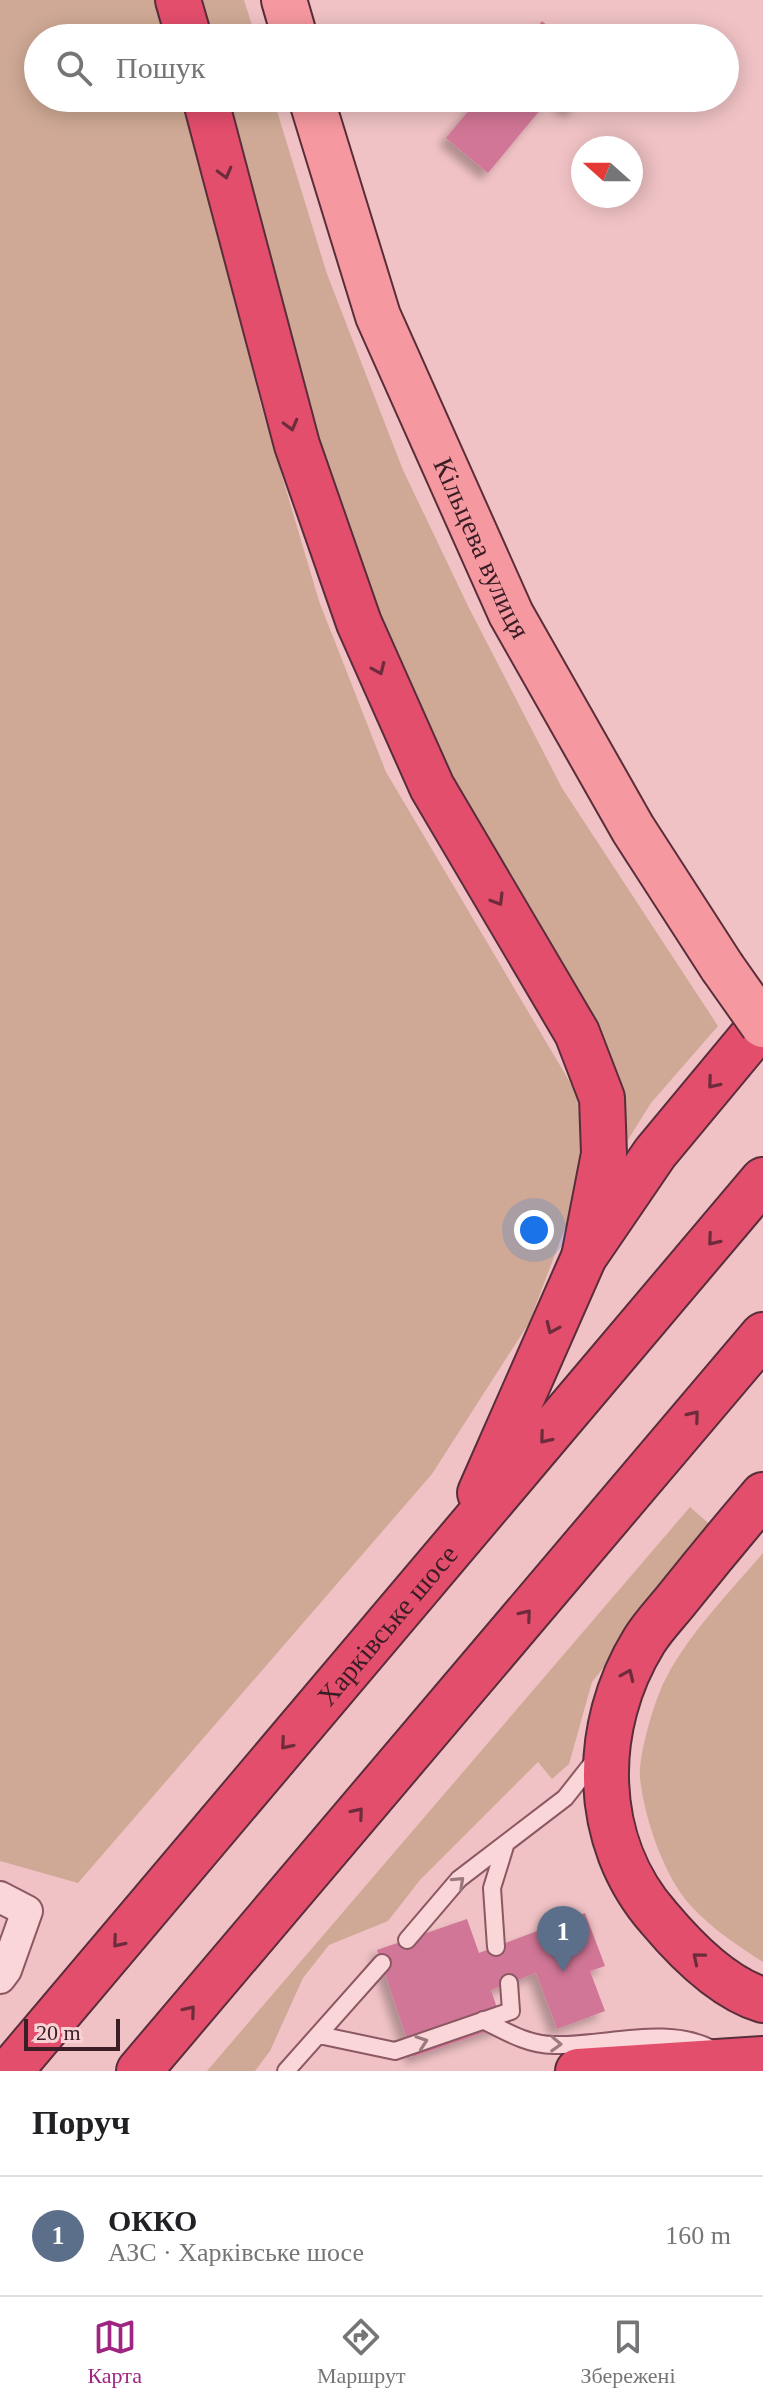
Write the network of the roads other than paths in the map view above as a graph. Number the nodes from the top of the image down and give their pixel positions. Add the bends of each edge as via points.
1 (178, 0) edge
2 (284, 0) edge
3 (185, 24) edge
4 (291, 24) edge
5 (209, 112) edge
6 (315, 112) edge
7 (763, 1024) edge
8 (763, 1180) edge
9 (584, 1257) junction
10 (763, 1335) edge
11 (763, 1495) edge
12 (460, 1538) junction
13 (613, 1718) junction
14 (505, 1846) junction
15 (0, 1897) edge
16 (407, 1940) dead end
17 (496, 1947) dead end
18 (382, 1963) dead end
19 (0, 1978) edge
20 (509, 1983) dead end
21 (763, 2000) edge
22 (483, 2020) junction
23 (319, 2035) junction
24 (746, 2059) edge
25 (10, 2071) edge
26 (139, 2071) edge
27 (286, 2071) edge
28 (578, 2071) edge

1 - 3 highway
2 - 4 main road
5 -> 9 highway via 297,445 359,623 432,787 577,1033 602,1098 604,1154
6 - 7 main road, Кільцева вулиця, bridge via 378,316 511,614 633,829
7 -> 9 highway via 655,1153
8 -> 12 highway, Харківське шосе
9 -> 12 highway
26 -> 10 highway
13 -> 11 highway via 644,1641
12 -> 25 highway, Харківське шосе
13 - 14 lane via 593,1766 565,1798
21 -> 13 highway via 713,1970 646,1904 619,1852 605,1796 605,1749
16 -> 14 lane via 459,1879
14 - 17 lane via 492,1888
15 - 19 street via 27,1911
18 - 23 lane
20 - 22 lane via 511,2011
23 -> 22 lane via 395,2051
22 -> 24 lane via 521,2039 551,2046 653,2039 698,2042
23 - 27 lane
24 - 28 highway

